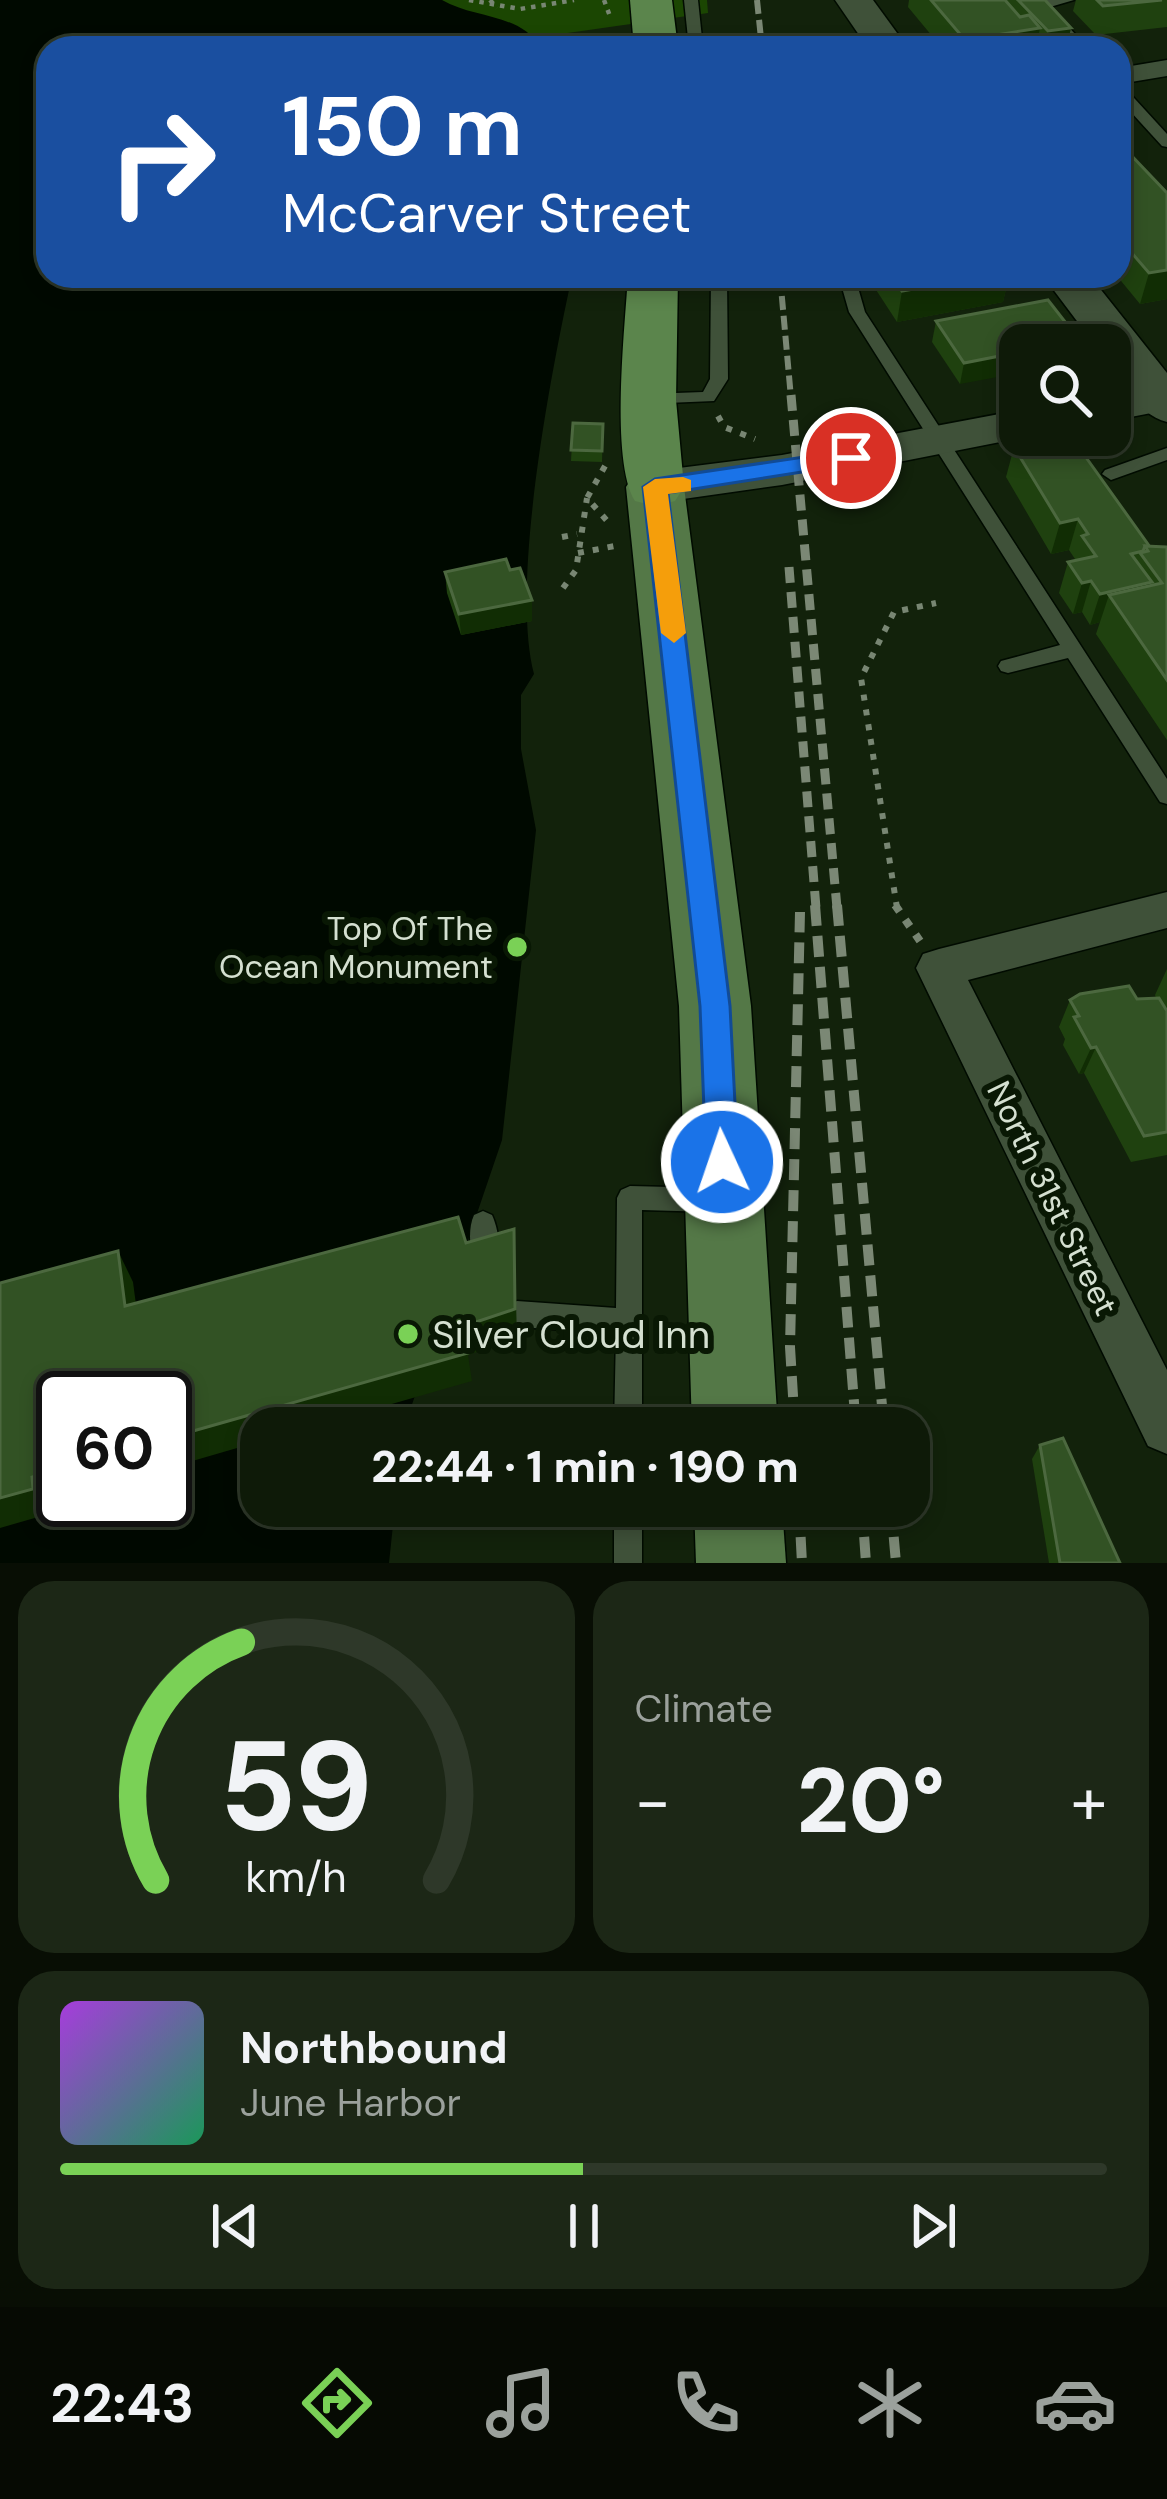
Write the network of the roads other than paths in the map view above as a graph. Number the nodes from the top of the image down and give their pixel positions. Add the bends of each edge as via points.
1 (651, 0) edge
2 (691, 0) edge
3 (854, 0) edge
4 (1067, 0) edge
5 (1038, 2) edge
6 (655, 36) edge
7 (695, 36) edge
8 (880, 36) edge
9 (1070, 36) edge
10 (1167, 68) edge
11 (1131, 74) edge
12 (1131, 103) edge
13 (1167, 142) edge
14 (653, 288) edge
15 (719, 288) edge
16 (1076, 288) edge
17 (851, 291) dead end
18 (649, 400) junction
19 (1165, 400) edge
20 (1131, 404) edge
21 (999, 429) edge
22 (938, 441) junction
23 (1167, 454) edge
24 (1111, 474) dead end
25 (623, 507) junction
26 (1073, 649) junction
27 (1007, 666) dead end
28 (1167, 796) edge
29 (1167, 910) edge
30 (724, 1200) junction
31 (483, 1223) dead end
32 (487, 1268) edge
33 (517, 1314) edge
34 (628, 1321) junction
35 (628, 1407) edge
36 (734, 1407) edge
37 (1167, 1427) edge
38 (628, 1527) edge
39 (739, 1527) edge
40 (628, 1563) edge
41 (741, 1563) edge

1 - 6 highway
2 - 7 lane
3 - 8 main road
4 - 5 lane
5 - 9 lane
10 - 11 street
12 - 13 lane
14 - 18 highway
15 - 18 lane via 718,379 708,397
16 - 19 main road
17 - 22 lane
18 - 25 highway
19 - 20 street
21 - 22 street
22 - 25 street
22 - 26 lane
23 - 24 lane
25 - 30 main road via 715,1006
26 - 27 lane
26 - 28 lane
29 - 37 street, North 31st Street via 939,968
30 - 34 lane via 630,1198
30 - 36 main road
31 - 32 lane
33 - 34 lane
34 - 35 lane
38 - 40 lane
39 - 41 main road

